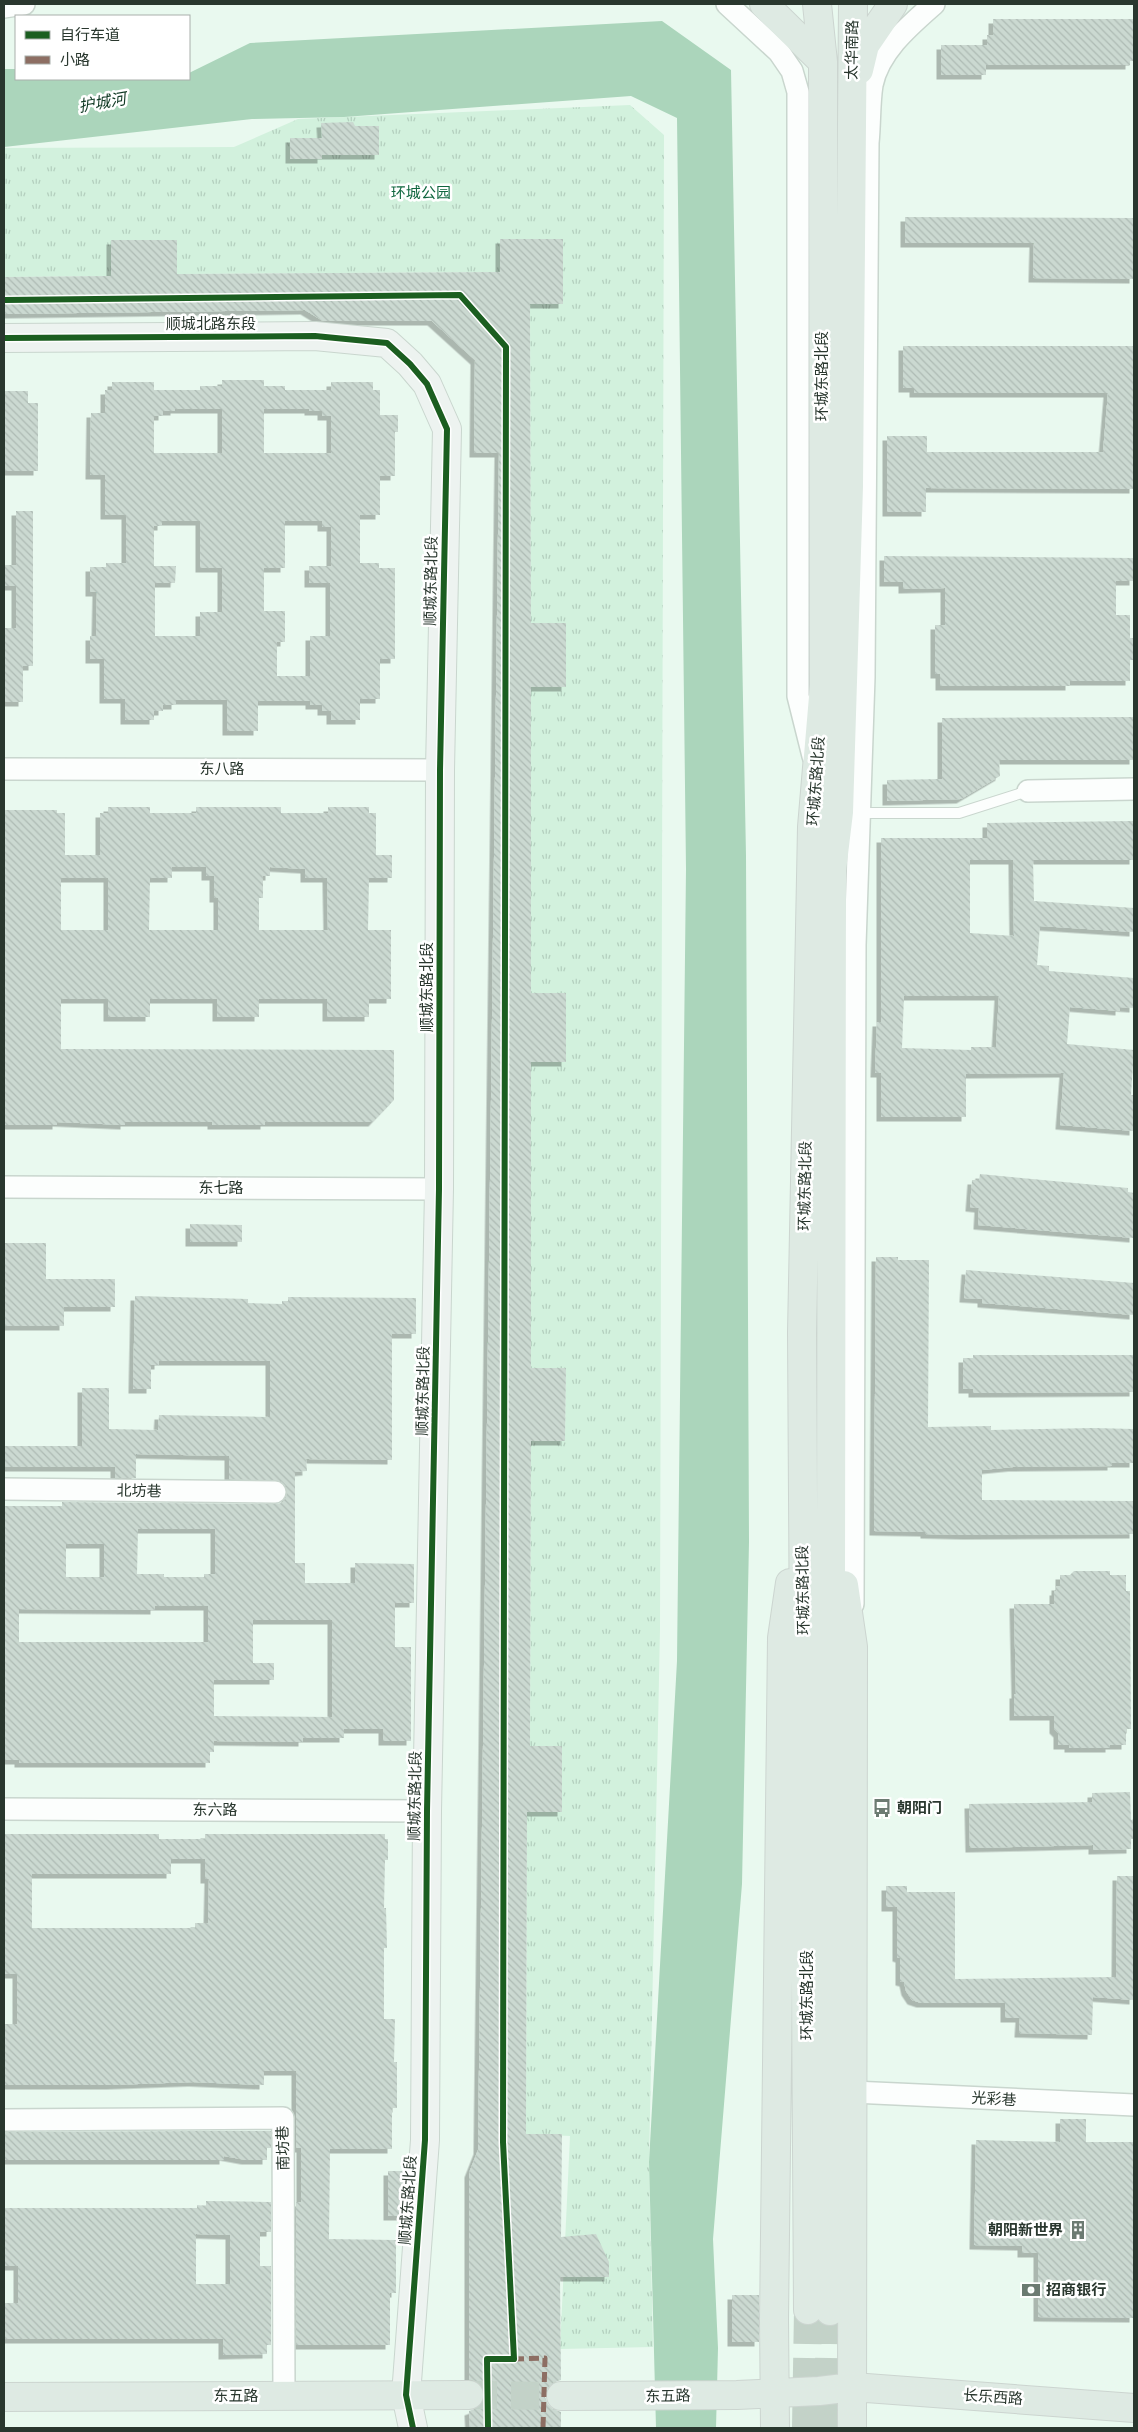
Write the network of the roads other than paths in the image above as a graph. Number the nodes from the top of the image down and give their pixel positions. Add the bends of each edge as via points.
1 (24, 4) edge
2 (727, 4) edge
3 (764, 4) edge
4 (817, 4) edge
5 (853, 4) edge
6 (893, 4) edge
7 (934, 4) edge
8 (4, 7) edge
9 (823, 62) junction
10 (851, 96) junction
11 (4, 338) edge
12 (410, 364) joint
13 (846, 482) junction
14 (864, 677) junction
15 (840, 753) junction
16 (4, 769) edge
17 (440, 770) junction
18 (817, 771) junction
19 (1134, 789) edge
20 (1028, 791) joint
21 (860, 813) junction
22 (4, 1187) edge
23 (439, 1188) junction
24 (4, 1489) edge
25 (275, 1492) dead end
26 (832, 1500) junction
27 (802, 1503) junction
28 (853, 1646) junction
29 (4, 1809) edge
30 (427, 1811) junction
31 (853, 2092) junction
32 (1134, 2105) edge
33 (4, 2120) edge
34 (853, 2387) junction
35 (774, 2393) junction
36 (406, 2395) junction
37 (469, 2395) tunnel mouth
38 (284, 2396) junction
39 (561, 2396) tunnel mouth
40 (4, 2397) edge
41 (1134, 2408) edge
42 (413, 2428) edge
43 (775, 2428) edge
44 (852, 2428) edge

1 - 8 street
2 - 18 street via 779,52 792,70 798,92 798,696
3 - 9 main road
4 - 9 main road, 太华南路
5 - 10 main road, 太华南路
6 - 10 main road via 866,45
7 - 13 street via 895,41 878,68 872,86
9 - 13 main road, 环城东路北段
10 - 13 main road, 环城东路北段
11 - 12 street, 顺城北路东段 via 315,336 387,343
12 - 17 street, 顺城东路北段 via 427,384 447,429
13 - 14 street
13 - 15 main road, 环城东路北段
13 - 18 main road, 环城东路北段
14 - 15 street
14 - 21 street
15 - 26 main road, 环城东路北段 via 839,812 832,880
16 - 17 street, 东八路
17 - 23 street, 顺城东路北段
18 - 27 main road, 环城东路北段 via 811,864
19 - 20 street
20 - 21 lane via 959,814
21 - 28 street via 855,945
22 - 23 street, 东七路
23 - 30 street, 顺城东路北段
24 - 25 street, 北坊巷
26 - 27 main road, 环城东路北段 via 819,2310
26 - 28 main road
27 - 35 main road via 782,1638
28 - 31 main road
29 - 30 street, 东六路
30 - 36 street, 顺城东路北段 via 425,2140
31 - 32 street, 光彩巷
31 - 34 main road
33 - 38 street, 南坊巷 via 283,2118
34 - 35 main road, 长乐西路
34 - 41 main road, 长乐西路
34 - 44 main road
35 - 39 main road, 东五路
35 - 43 main road
36 - 37 main road, 东五路
36 - 38 main road, 东五路
36 - 42 street, 顺城东路北段
38 - 40 main road, 东五路

